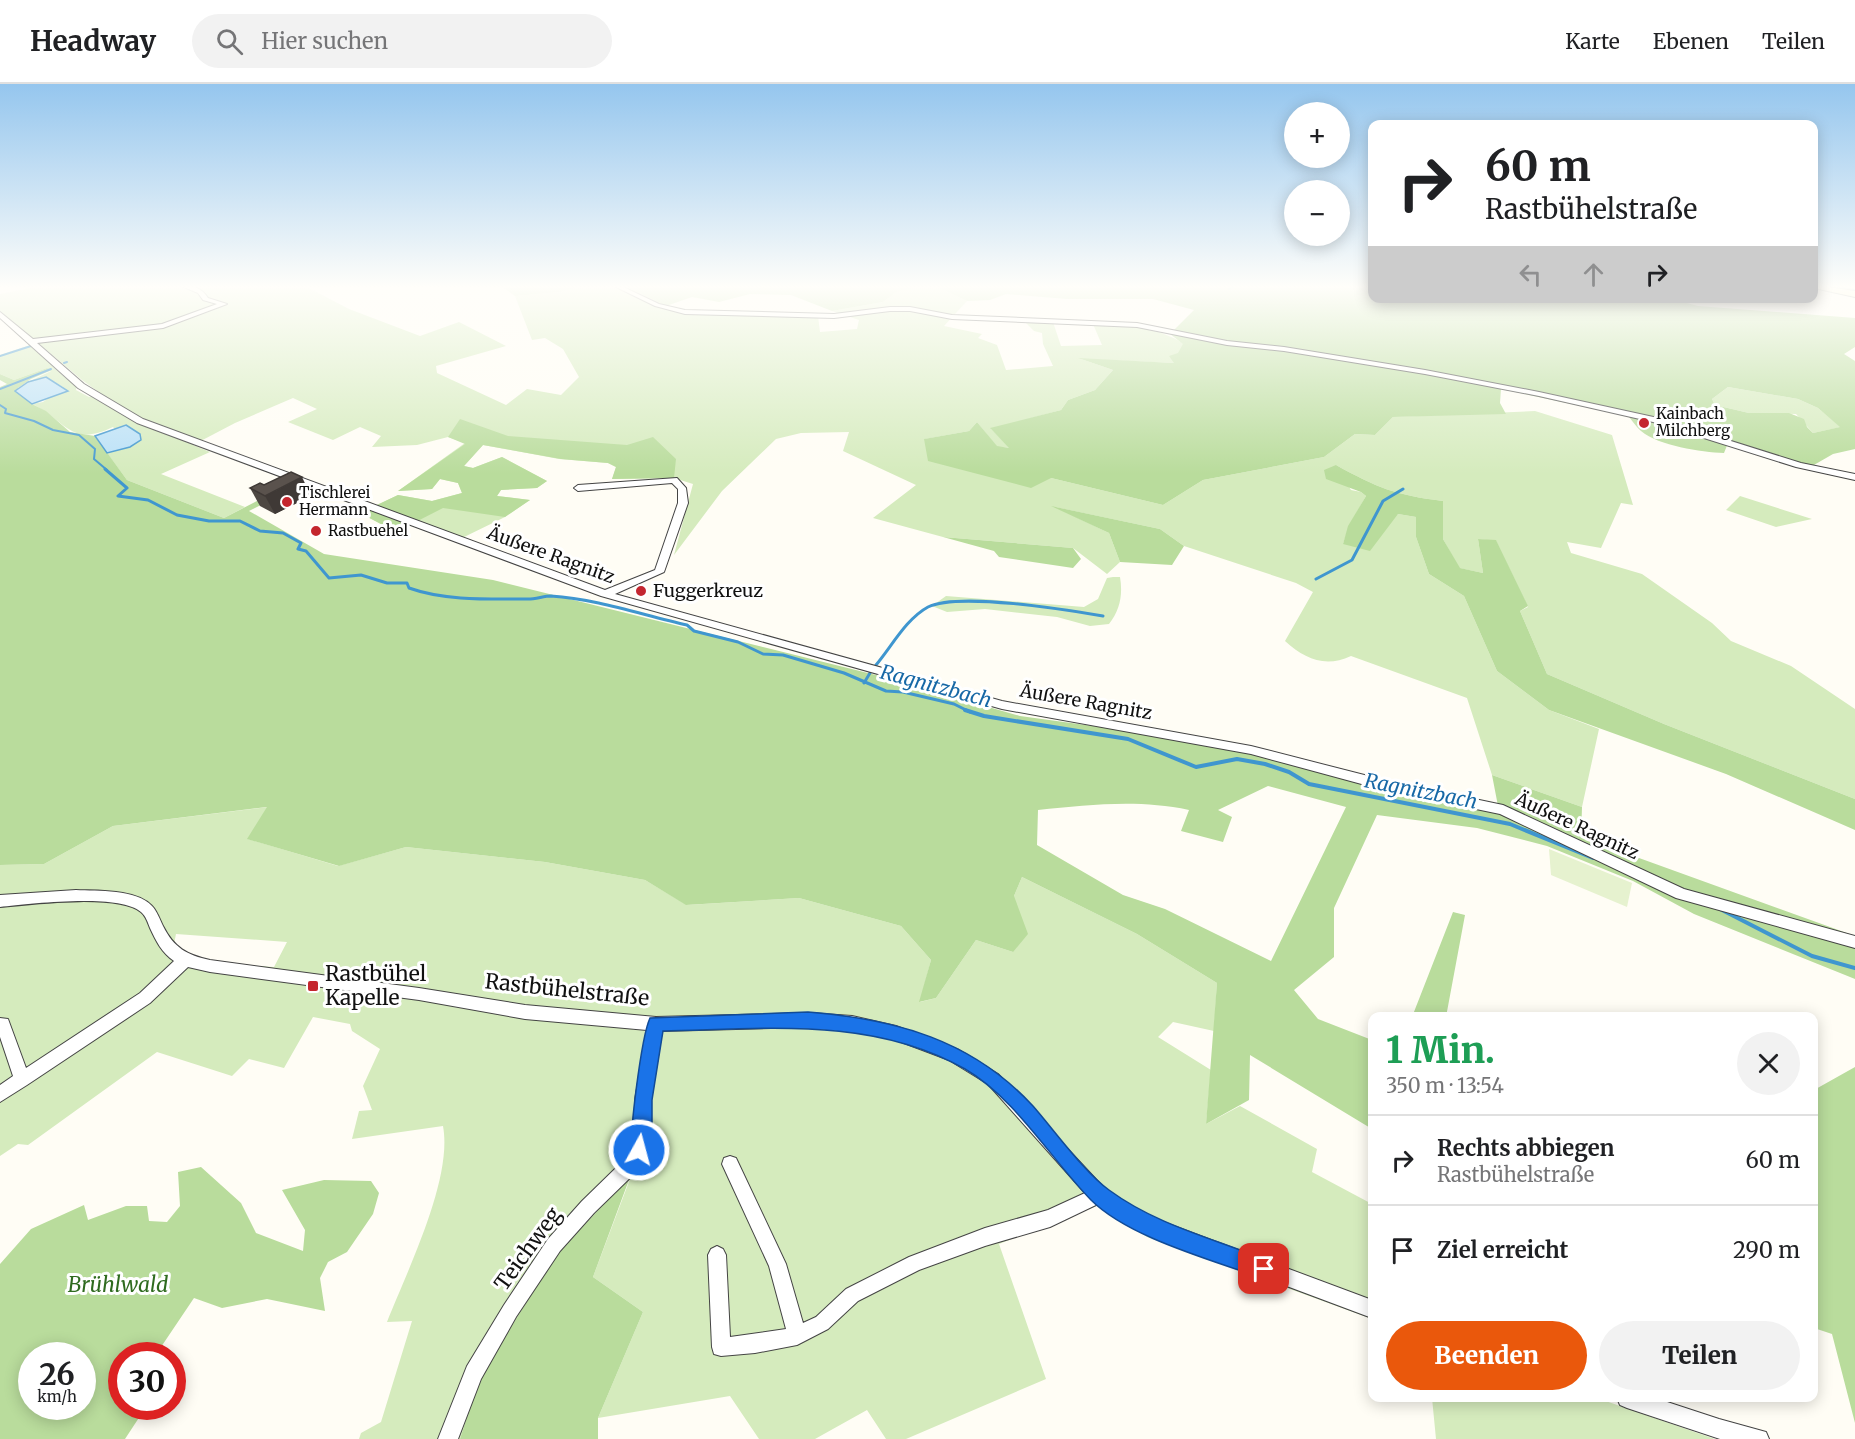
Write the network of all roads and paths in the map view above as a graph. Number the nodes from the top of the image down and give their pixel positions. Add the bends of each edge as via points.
1 (37, 348) edge
2 (1277, 348) edge
3 (1855, 477) edge
4 (578, 488) dead end
5 (605, 594) junction
6 (0, 901) edge
7 (1855, 942) edge
8 (184, 960) junction
9 (656, 1024) junction
10 (0, 1025) edge
11 (22, 1080) junction
12 (0, 1094) edge
13 (730, 1164) dead end
14 (1099, 1195) junction
15 (717, 1255) dead end
16 (1368, 1308) edge
17 (797, 1336) junction
18 (1639, 1402) edge
19 (447, 1439) edge
20 (1759, 1439) edge

1 - 5 street, Äußere Ragnitz via 81,386 140,421
2 - 3 street via 1539,394 1655,420 1799,465
4 - 5 street via 674,480 682,488 683,503 659,572
5 - 7 street, Äußere Ragnitz via 1002,705 1251,750 1380,784 1503,810 1681,894
6 - 8 street, Rastbühelstraße via 100,896 125,899 145,908 164,944
8 - 9 street, Rastbühelstraße via 525,1012
8 - 11 street via 137,1004
9 - 14 street, Rastbühelstraße via 808,1020 852,1023 935,1046 993,1079
9 - 19 street, Teichweg via 639,1150 627,1169 554,1245 510,1311 474,1373
10 - 11 street via 3,1024
11 - 12 street
13 - 17 street via 777,1264
14 - 16 street, Rastbühelstraße via 1142,1223
14 - 17 street via 1050,1218 915,1263 852,1295 822,1323
15 - 17 street via 721,1347
18 - 20 street

